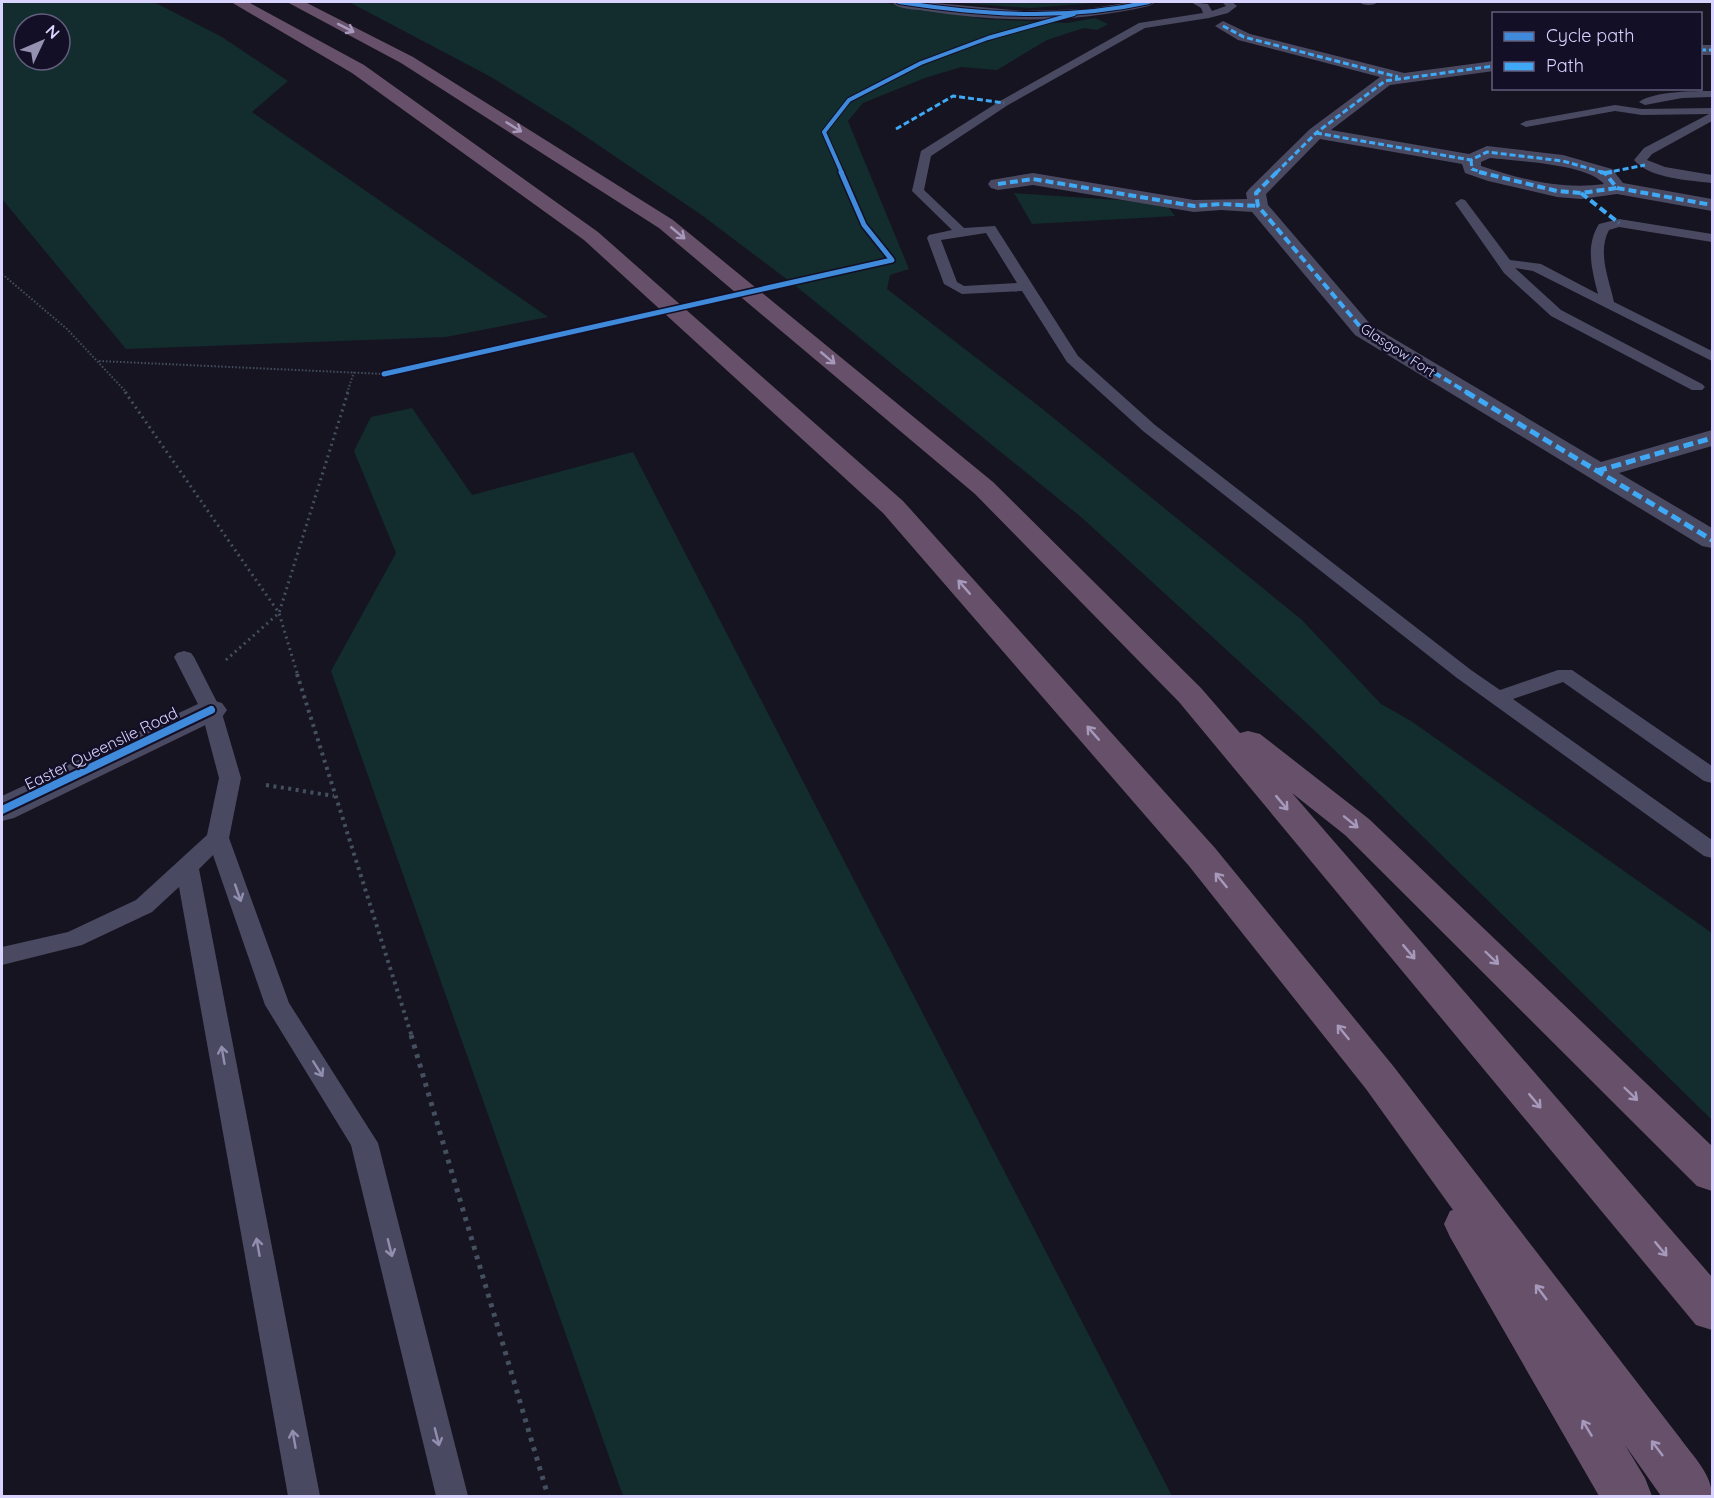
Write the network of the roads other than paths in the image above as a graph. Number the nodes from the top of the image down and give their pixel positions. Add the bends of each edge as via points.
1 (238, 2) edge
2 (294, 2) edge
3 (899, 2) edge
4 (1149, 2) edge
5 (1195, 2) edge
6 (1226, 2) edge
7 (1364, 2) edge
8 (1373, 2) edge
9 (1209, 15) junction
10 (1223, 26) dead end
11 (1492, 66) edge
12 (1402, 78) junction
13 (1713, 94) edge
14 (1615, 108) junction
15 (1713, 111) edge
16 (1713, 117) edge
17 (1526, 124) dead end
18 (1316, 133) junction
19 (1471, 160) junction
20 (1713, 179) edge
21 (998, 184) dead end
22 (1617, 188) junction
23 (1461, 203) dead end
24 (1713, 205) edge
25 (1258, 206) junction
26 (961, 232) junction
27 (1713, 238) edge
28 (1506, 263) junction
29 (1027, 287) junction
30 (1608, 304) junction
31 (1713, 357) edge
32 (1697, 387) dead end
33 (1713, 438) edge
34 (1596, 471) junction
35 (1713, 540) edge
36 (184, 657) dead end
37 (1190, 695) junction
38 (205, 697) junction
39 (1497, 698) junction
40 (1713, 777) edge
41 (2, 810) edge
42 (218, 838) junction
43 (1713, 851) edge
44 (187, 867) junction
45 (2, 956) edge
46 (1380, 1078) junction
47 (1713, 1173) edge
48 (1713, 1310) edge
49 (304, 1497) edge
50 (452, 1497) edge
51 (1628, 1497) edge
52 (1691, 1497) edge

46 -> 1 highway via 1202,857 893,507 591,236 358,69
2 -> 37 highway via 407,60 666,224 984,488
3 - 4 street via 1015,16 1074,14
5 - 9 lane via 1205,6
6 - 9 lane via 1232,6
7 - 8 lane
9 - 26 lane via 1142,26 1119,36 925,154 918,191
10 - 12 street via 1244,37
11 - 12 street
12 - 18 street via 1385,81
13 - 14 lane via 1682,95
14 - 15 lane
14 - 17 lane
16 - 20 lane via 1648,151 1640,160 1658,169
18 - 19 street
18 - 25 street via 1256,194
19 - 22 street via 1487,152 1563,161 1605,173
19 - 22 street via 1472,170 1536,188 1581,193
21 - 25 street via 1033,179 1194,206
22 - 24 street
23 - 28 lane
25 - 34 street, Glasgow Fort via 1363,330
26 - 29 lane via 990,229
26 - 29 lane via 934,238 951,284 962,290
27 - 30 lane via 1629,224 1604,227 1599,265
28 - 30 lane via 1536,267
28 - 32 lane via 1556,313
29 - 39 lane via 1072,359 1149,428
30 - 31 lane
33 - 34 street
34 - 35 street, Glasgow Fort
36 - 38 lane
37 -> 47 highway via 1357,827
37 -> 48 highway
38 - 41 street, Easter Queenslie Road
38 - 42 lane via 230,778
39 - 40 lane via 1565,674
39 - 43 lane
42 - 44 lane
42 -> 50 lane via 277,1005 364,1143
44 - 45 lane via 144,906 124,916 74,939
49 -> 44 lane
51 -> 46 highway
52 -> 46 highway

